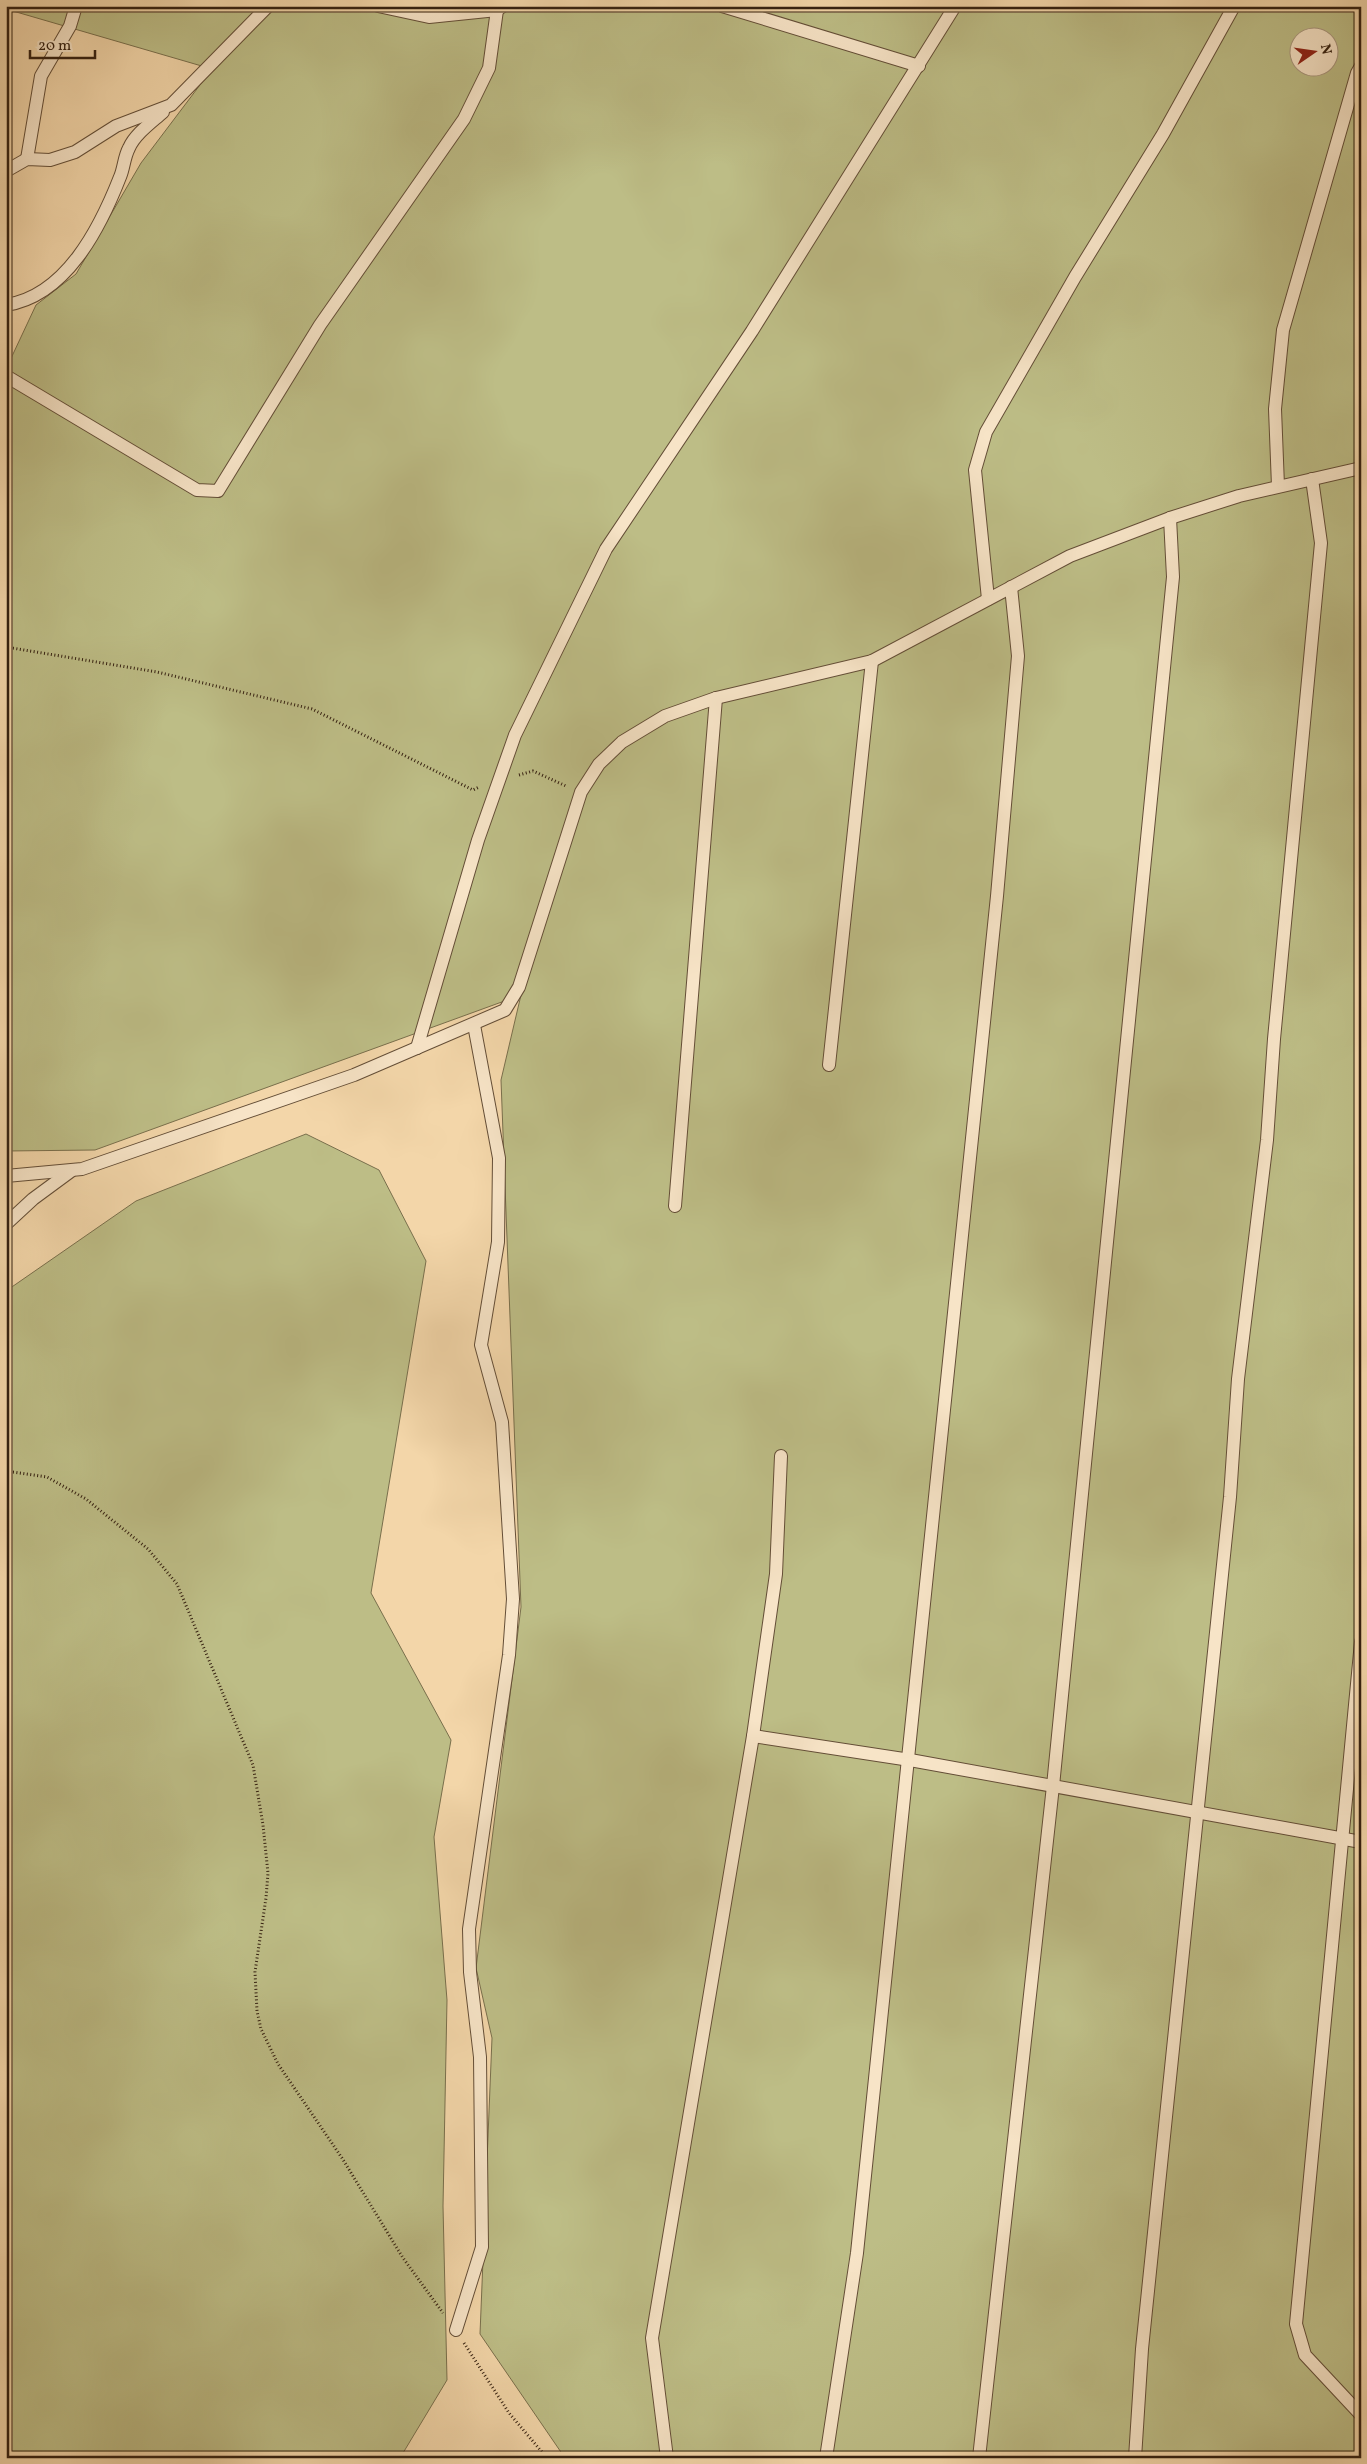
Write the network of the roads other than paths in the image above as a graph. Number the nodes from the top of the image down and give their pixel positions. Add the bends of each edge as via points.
1 (76, 6) edge
2 (268, 6) edge
3 (378, 6) edge
4 (722, 6) edge
5 (955, 6) edge
6 (1234, 6) edge
7 (500, 8) edge
8 (919, 66) junction
9 (1361, 66) edge
10 (171, 106) junction
11 (27, 159) junction
12 (6, 171) edge
13 (6, 306) edge
14 (6, 376) edge
15 (1361, 468) edge
16 (1312, 479) junction
17 (1278, 486) junction
18 (1170, 518) junction
19 (1011, 587) junction
20 (988, 599) junction
21 (872, 661) junction
22 (716, 698) junction
23 (474, 1025) junction
24 (417, 1048) junction
25 (829, 1065) dead end
26 (71, 1171) junction
27 (6, 1176) edge
28 (675, 1206) dead end
29 (6, 1224) edge
30 (781, 1456) dead end
31 (1361, 1642) edge
32 (753, 1736) junction
33 (910, 1760) junction
34 (1053, 1786) junction
35 (1197, 1812) junction
36 (1342, 1839) junction
37 (1361, 1842) edge
38 (456, 2330) road end
39 (1361, 2415) edge
40 (667, 2458) edge
41 (826, 2458) edge
42 (979, 2458) edge
43 (1135, 2458) edge

1 - 11 lane via 70,26 41,76
2 - 10 lane
3 - 7 lane via 429,17
4 - 8 lane
5 - 8 lane
6 - 20 lane via 1164,134 1075,277 986,432 975,470
7 - 14 lane via 489,68 464,119 320,325 218,490 197,490
8 - 24 lane via 752,331 606,549 515,735 478,840
9 - 17 lane via 1283,330 1274,409
10 - 11 lane via 116,126 75,152 50,160
10 - 13 lane via 129,147 108,207 81,255 67,272 23,303
11 - 12 lane
15 - 16 lane
16 - 17 lane
16 - 35 lane via 1321,542 1267,1140 1238,1378 1230,1497
17 - 18 lane
18 - 19 lane via 1070,556
18 - 34 lane via 1173,577
19 - 20 lane
19 - 33 lane via 1018,656
20 - 21 lane
21 - 22 lane
21 - 25 lane
22 - 23 lane via 665,716 622,742 599,764 581,792 519,987 506,1010
22 - 28 lane
23 - 24 lane
23 - 38 lane via 499,1158 498,1242 481,1345 502,1422 512,1599 509,1655 469,1929 470,1972 480,2057 482,2248
24 - 26 lane via 354,1075
26 - 27 lane
26 - 29 lane
30 - 32 lane via 776,1574
31 - 36 lane
32 - 33 lane
32 - 40 lane via 652,2338
33 - 34 lane
33 - 41 lane via 858,2253
34 - 35 lane
34 - 42 lane
35 - 36 lane
35 - 43 lane via 1142,2350
36 - 37 lane
36 - 39 lane via 1296,2324 1305,2355

